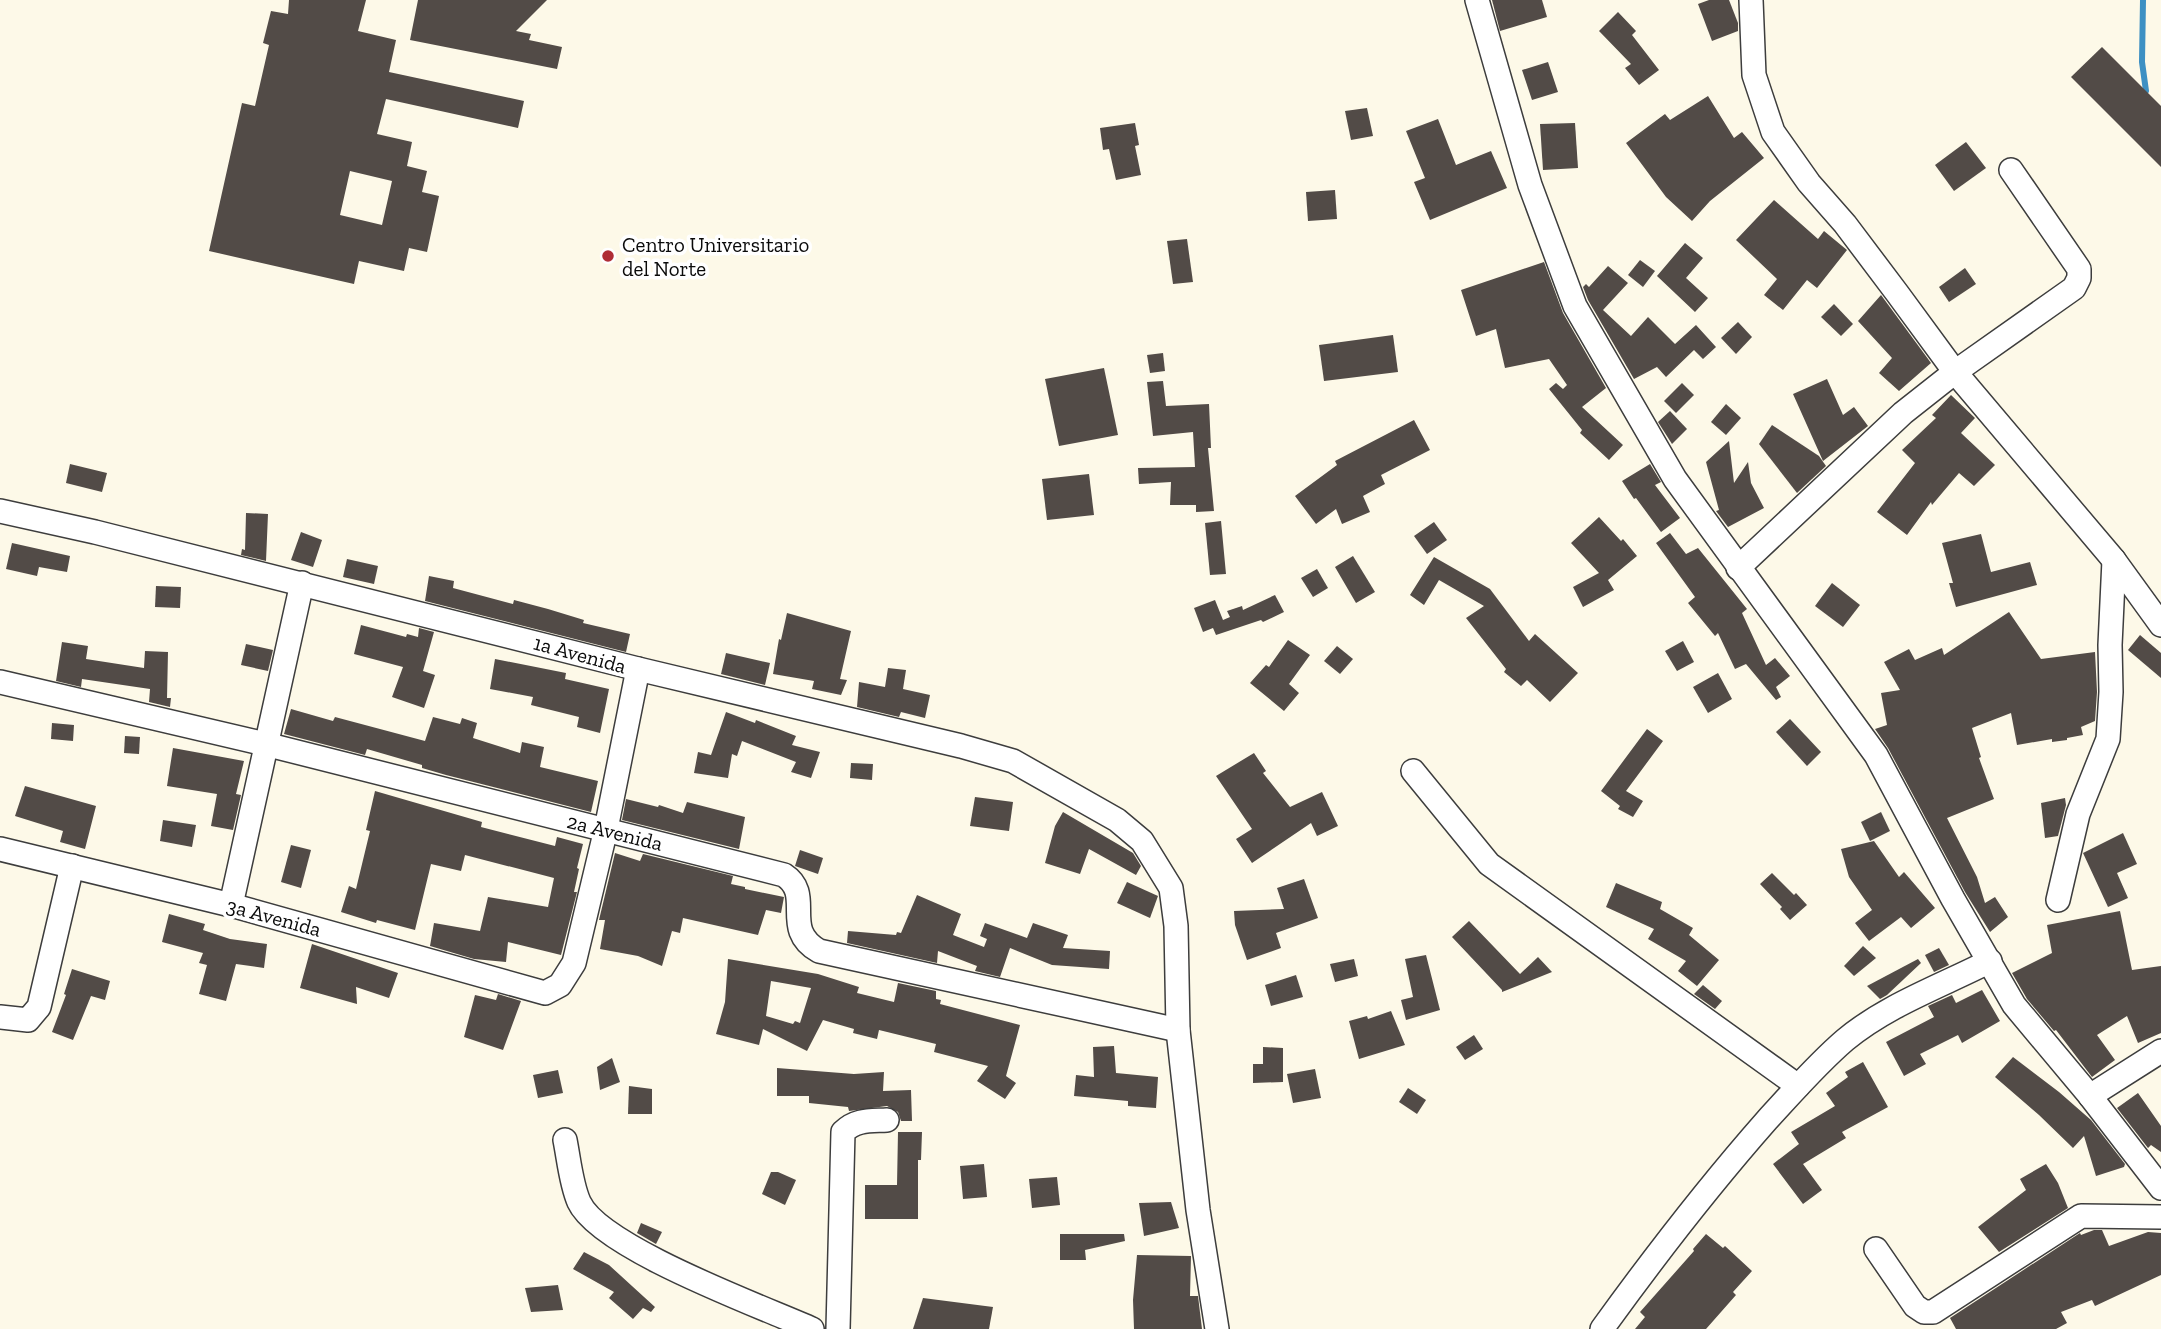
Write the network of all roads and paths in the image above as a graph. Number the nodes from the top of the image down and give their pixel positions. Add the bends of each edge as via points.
1 (1477, 0) edge
2 (1751, 0) edge
3 (2011, 170) dead end
4 (1955, 372) junction
5 (0, 512) edge
6 (2115, 560) junction
7 (1738, 568) junction
8 (302, 583) junction
9 (2161, 625) edge
10 (638, 669) junction
11 (0, 682) edge
12 (265, 744) junction
13 (1413, 771) dead end
14 (606, 829) junction
15 (0, 849) edge
16 (72, 866) junction
17 (2058, 900) dead end
18 (231, 905) junction
19 (1990, 961) junction
20 (0, 1017) edge
21 (1178, 1030) junction
22 (2161, 1051) edge
23 (1798, 1086) junction
24 (2090, 1096) junction
25 (887, 1120) dead end
26 (565, 1140) dead end
27 (2161, 1188) edge
28 (2161, 1217) edge
29 (1876, 1249) dead end
30 (812, 1329) edge
31 (838, 1329) edge
32 (1217, 1329) edge
33 (1602, 1329) edge

1 - 7 street via 1530,185 1575,306 1675,479
2 - 4 street via 1754,75 1773,132
3 - 4 street via 2079,269 2079,278 2074,288
4 - 6 street
4 - 7 street via 1903,412
5 - 8 street, 1a Avenida
6 - 9 street
6 - 17 street via 2108,739 2078,814
7 - 19 street via 1876,755
8 - 10 street, 1a Avenida
8 - 12 street
10 - 14 street
10 - 21 street, 1a Avenida via 1013,761 1117,820 1142,841 1171,888
11 - 12 street, 2a Avenida
12 - 14 street, 2a Avenida
12 - 18 street
13 - 23 street via 1489,864
14 - 18 street, 3a Avenida via 574,963 561,985 545,993
14 - 21 street, 2a Avenida via 784,875 797,891 799,933 819,951
15 - 16 street, 3a Avenida
16 - 18 street, 3a Avenida
16 - 20 street via 39,1007 28,1020
19 - 23 street via 1898,1004 1846,1040
19 - 24 street via 2014,1005
21 - 32 street, 1a Avenida
22 - 24 street
23 - 33 street via 1656,1255
24 - 27 street
25 - 31 street via 858,1121 844,1132
26 - 30 street via 580,1204 602,1228 639,1253
28 - 29 street via 2081,1216 1933,1312 1915,1306

